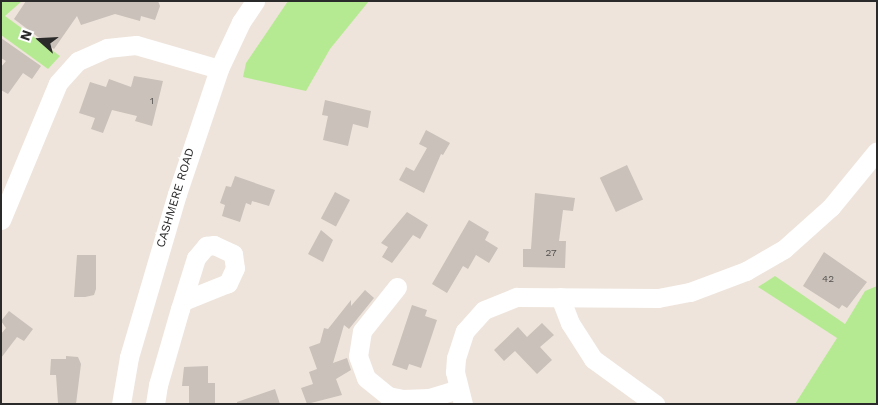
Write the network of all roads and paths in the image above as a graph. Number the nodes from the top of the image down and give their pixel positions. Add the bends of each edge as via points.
1 (255, 1) edge
2 (219, 69) junction
3 (877, 151) edge
4 (1, 220) edge
5 (397, 287) dead end
6 (560, 297) junction
7 (183, 301) dead end
8 (460, 396) edge
9 (121, 404) edge
10 (155, 404) edge
11 (655, 404) edge

1 - 2 street, CASHMERE ROAD
2 - 4 street via 136,45 108,48 78,61 58,83
2 - 9 street, CASHMERE ROAD via 163,239 129,357
3 - 6 street via 831,207 784,249 746,271 690,292 658,298
5 - 8 street via 362,331 358,356 366,378 388,396 402,399
6 - 8 street via 518,297 484,310 466,331 460,345 455,372
6 - 11 street via 586,351 601,366
7 - 10 street

